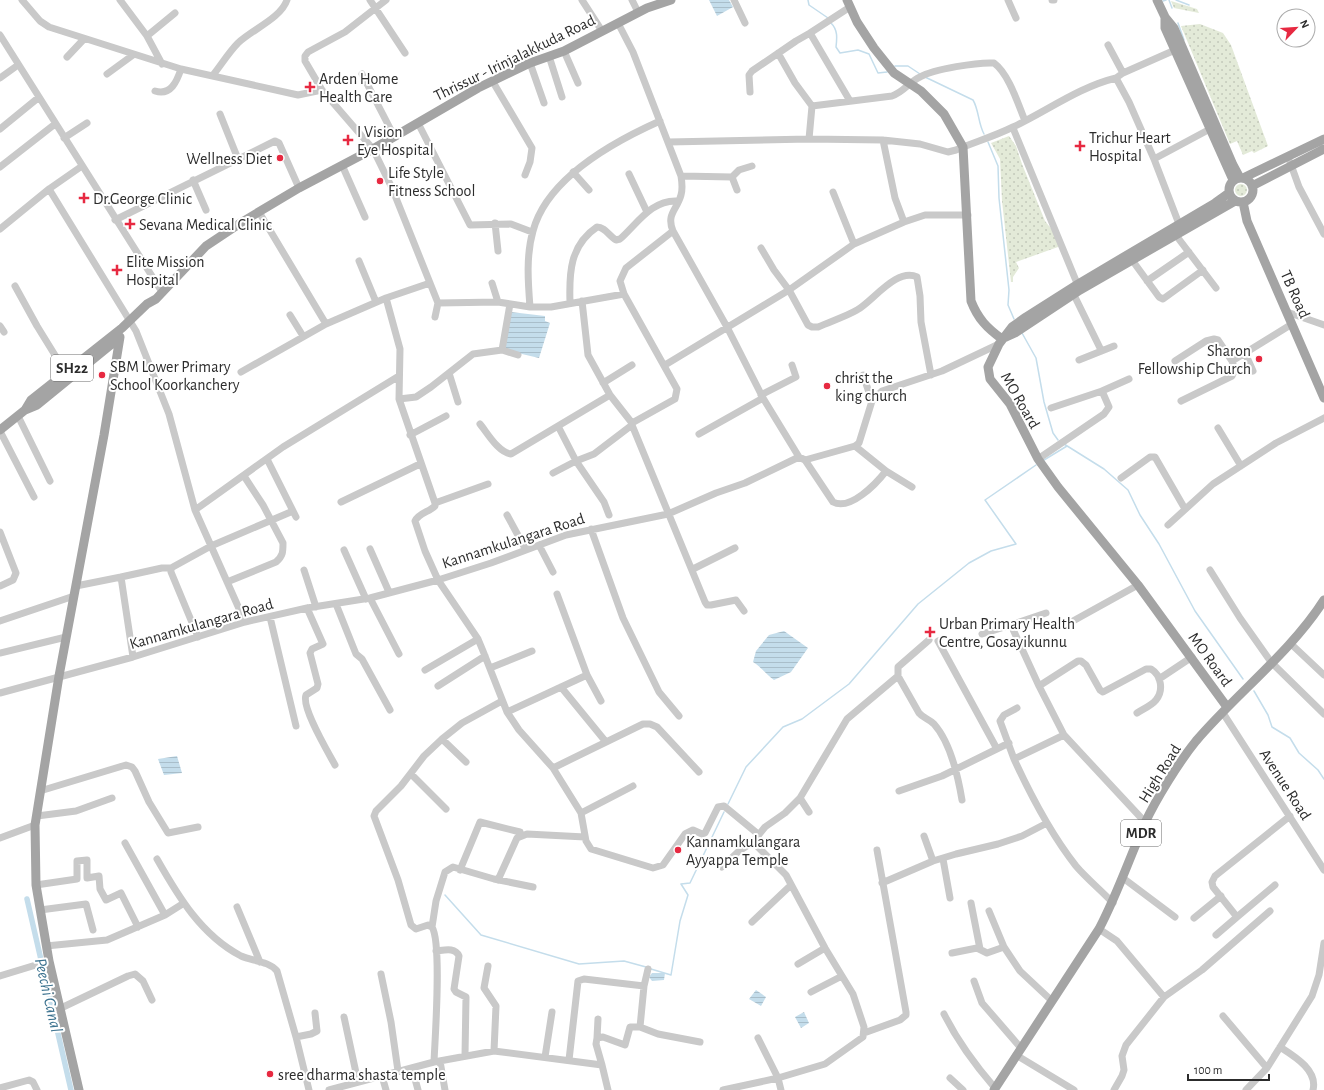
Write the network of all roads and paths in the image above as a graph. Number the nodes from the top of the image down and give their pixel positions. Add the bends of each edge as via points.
1 (120, 0) edge
2 (287, 0) edge
3 (370, 0) edge
4 (386, 0) edge
5 (582, 0) edge
6 (632, 0) edge
7 (671, 0) edge
8 (734, 0) edge
9 (1008, 0) edge
10 (1157, 0) edge
11 (24, 1) edge
12 (849, 4) edge
13 (374, 8) junction
14 (638, 12) junction
15 (175, 13) dead end
16 (1165, 17) junction
17 (1016, 18) dead end
18 (618, 23) junction
19 (745, 23) dead end
20 (602, 31) junction
21 (810, 33) junction
22 (0, 36) edge
23 (146, 36) junction
24 (84, 40) junction
25 (1108, 45) dead end
26 (2, 46) edge
27 (1175, 50) junction
28 (564, 51) junction
29 (405, 53) dead end
30 (778, 53) junction
31 (133, 55) junction
32 (549, 56) junction
33 (67, 57) dead end
34 (530, 63) junction
35 (162, 64) junction
36 (18, 65) junction
37 (181, 69) junction
38 (1123, 73) junction
39 (107, 74) dead end
40 (362, 74) dead end
41 (213, 75) junction
42 (0, 78) edge
43 (1116, 78) junction
44 (493, 82) junction
45 (578, 83) dead end
46 (910, 84) junction
47 (322, 90) junction
48 (155, 91) dead end
49 (750, 92) dead end
50 (562, 97) dead end
51 (38, 98) junction
52 (850, 101) junction
53 (544, 103) dead end
54 (812, 106) junction
55 (220, 114) dead end
56 (660, 121) junction
57 (1025, 121) junction
58 (86, 123) dead end
59 (418, 123) junction
60 (55, 124) junction
61 (1013, 128) junction
62 (0, 129) edge
63 (1210, 129) junction
64 (394, 136) junction
65 (64, 138) junction
66 (809, 139) junction
67 (1324, 139) edge
68 (883, 140) junction
69 (669, 142) junction
70 (964, 147) junction
71 (373, 149) junction
72 (1324, 149) edge
73 (1287, 156) junction
74 (238, 158) junction
75 (1154, 159) junction
76 (342, 165) junction
77 (82, 166) junction
78 (752, 166) dead end
79 (1291, 166) junction
80 (0, 167) edge
81 (573, 172) junction
82 (629, 174) dead end
83 (525, 175) dead end
84 (681, 176) junction
85 (732, 177) junction
86 (1239, 179) junction
87 (193, 180) junction
88 (1252, 186) junction
89 (299, 188) junction
90 (49, 189) junction
91 (589, 190) dead end
92 (737, 190) dead end
93 (834, 192) dead end
94 (1229, 192) junction
95 (678, 201) junction
96 (1239, 202) junction
97 (206, 210) dead end
98 (259, 212) junction
99 (647, 212) junction
100 (968, 215) junction
101 (365, 217) dead end
102 (116, 220) junction
103 (904, 222) junction
104 (494, 223) junction
105 (1179, 224) junction
106 (0, 229) edge
107 (673, 231) junction
108 (532, 232) junction
109 (1175, 234) junction
110 (1324, 234) edge
111 (854, 244) junction
112 (761, 248) dead end
113 (498, 251) dead end
114 (1189, 252) junction
115 (1132, 260) junction
116 (359, 261) dead end
117 (1203, 270) junction
118 (1147, 281) junction
119 (430, 283) junction
120 (492, 283) dead end
121 (15, 286) dead end
122 (1216, 288) dead end
123 (789, 290) junction
124 (1077, 290) junction
125 (162, 292) junction
126 (624, 294) junction
127 (386, 298) junction
128 (582, 301) junction
129 (376, 302) junction
130 (498, 302) junction
131 (570, 302) junction
132 (438, 303) junction
133 (510, 304) junction
134 (530, 307) junction
135 (1287, 312) junction
136 (290, 315) dead end
137 (435, 318) dead end
138 (326, 324) junction
139 (1292, 324) junction
140 (1324, 325) edge
141 (133, 326) junction
142 (727, 327) junction
143 (121, 332) junction
144 (303, 336) junction
145 (1000, 341) junction
146 (1114, 346) dead end
147 (502, 350) junction
148 (1102, 350) junction
149 (1245, 353) junction
150 (518, 355) dead end
151 (1079, 360) dead end
152 (1175, 361) dead end
153 (1232, 361) junction
154 (632, 365) dead end
155 (665, 365) junction
156 (792, 365) dead end
157 (1253, 371) dead end
158 (241, 372) dead end
159 (66, 373) junction
160 (449, 373) junction
161 (863, 375) dead end
162 (931, 375) junction
163 (399, 376) junction
164 (1129, 380) dead end
165 (603, 384) junction
166 (1102, 391) junction
167 (610, 395) junction
168 (762, 397) junction
169 (1324, 398) edge
170 (399, 399) junction
171 (872, 401) junction
172 (1181, 401) dead end
173 (458, 402) dead end
174 (1051, 408) dead end
175 (21, 413) junction
176 (446, 416) dead end
177 (1324, 418) edge
178 (480, 424) dead end
179 (632, 424) junction
180 (558, 426) junction
181 (1218, 428) dead end
182 (0, 431) edge
183 (699, 434) dead end
184 (410, 435) junction
185 (855, 446) junction
186 (267, 458) junction
187 (802, 458) junction
188 (1038, 459) junction
189 (576, 461) junction
190 (420, 464) junction
191 (1241, 466) junction
192 (886, 471) junction
193 (553, 472) dead end
194 (244, 476) junction
195 (1121, 478) dead end
196 (50, 480) dead end
197 (488, 484) dead end
198 (912, 487) dead end
199 (34, 497) dead end
200 (341, 502) dead end
201 (435, 503) junction
202 (1185, 509) junction
203 (195, 510) junction
204 (668, 514) junction
205 (508, 515) dead end
206 (609, 515) dead end
207 (272, 521) junction
208 (1168, 525) dead end
209 (591, 529) junction
210 (0, 532) edge
211 (539, 545) junction
212 (211, 546) junction
213 (735, 548) dead end
214 (370, 549) dead end
215 (344, 550) dead end
216 (526, 550) junction
217 (171, 568) junction
218 (693, 568) junction
219 (304, 570) dead end
220 (1210, 570) dead end
221 (553, 572) dead end
222 (121, 577) junction
223 (438, 580) junction
224 (227, 582) junction
225 (1138, 585) junction
226 (0, 586) edge
227 (76, 586) junction
228 (389, 592) junction
229 (557, 594) dead end
230 (74, 596) junction
231 (368, 598) junction
232 (1324, 600) edge
233 (336, 604) junction
234 (316, 607) junction
235 (307, 608) junction
236 (744, 611) dead end
237 (1046, 613) dead end
238 (270, 617) junction
239 (1072, 621) dead end
240 (0, 622) edge
241 (245, 622) junction
242 (1011, 625) junction
243 (982, 634) dead end
244 (66, 637) junction
245 (198, 637) junction
246 (478, 639) junction
247 (929, 640) dead end
248 (938, 641) dead end
249 (1290, 643) junction
250 (532, 651) dead end
251 (0, 653) edge
252 (399, 654) dead end
253 (485, 656) junction
254 (133, 657) junction
255 (1192, 658) junction
256 (1271, 662) junction
257 (490, 668) junction
258 (425, 670) dead end
259 (587, 675) junction
260 (1324, 675) edge
261 (59, 676) junction
262 (898, 676) junction
263 (1159, 679) junction
264 (438, 686) dead end
265 (1039, 686) junction
266 (561, 687) junction
267 (0, 693) edge
268 (502, 701) junction
269 (601, 701) dead end
270 (1017, 708) dead end
271 (390, 710) dead end
272 (1225, 710) junction
273 (508, 712) junction
274 (1137, 713) dead end
275 (1324, 714) edge
276 (679, 716) dead end
277 (296, 726) dead end
278 (1064, 735) junction
279 (442, 739) junction
280 (606, 742) junction
281 (1009, 743) junction
282 (998, 749) junction
283 (1014, 759) junction
284 (466, 762) dead end
285 (335, 764) dead end
286 (553, 768) junction
287 (957, 769) junction
288 (699, 772) dead end
289 (411, 774) junction
290 (633, 786) dead end
291 (40, 791) junction
292 (899, 791) dead end
293 (112, 798) dead end
294 (800, 798) junction
295 (962, 800) dead end
296 (446, 809) dead end
297 (809, 812) dead end
298 (582, 813) junction
299 (37, 816) junction
300 (1290, 816) junction
301 (1145, 822) junction
302 (1047, 823) junction
303 (35, 825) junction
304 (198, 827) dead end
305 (520, 832) dead end
306 (758, 834) junction
307 (924, 836) dead end
308 (585, 837) junction
309 (0, 838) edge
310 (125, 842) dead end
311 (753, 842) junction
312 (877, 850) dead end
313 (156, 859) dead end
314 (943, 859) junction
315 (932, 861) junction
316 (722, 867) dead end
317 (460, 870) junction
318 (1324, 870) edge
319 (87, 878) junction
320 (1123, 878) junction
321 (78, 879) junction
322 (498, 880) junction
323 (882, 883) junction
324 (36, 885) junction
325 (791, 885) junction
326 (1275, 885) dead end
327 (533, 887) dead end
328 (1220, 896) junction
329 (950, 898) dead end
330 (184, 903) junction
331 (971, 903) dead end
332 (1113, 903) junction
333 (237, 907) dead end
334 (40, 910) junction
335 (989, 910) dead end
336 (1270, 911) dead end
337 (165, 914) junction
338 (1175, 917) dead end
339 (1237, 917) junction
340 (1194, 918) dead end
341 (752, 922) dead end
342 (138, 927) junction
343 (432, 927) junction
344 (1099, 929) junction
345 (93, 930) dead end
346 (1216, 935) dead end
347 (1324, 943) edge
348 (46, 946) junction
349 (1004, 947) junction
350 (825, 948) junction
351 (980, 949) junction
352 (436, 951) junction
353 (952, 953) dead end
354 (260, 962) junction
355 (45, 963) junction
356 (798, 964) dead end
357 (488, 966) dead end
358 (648, 969) dead end
359 (380, 974) dead end
360 (0, 976) edge
361 (842, 976) junction
362 (974, 981) dead end
363 (644, 986) junction
364 (811, 992) dead end
365 (1164, 997) junction
366 (152, 1000) dead end
367 (1052, 1001) junction
368 (59, 1009) junction
369 (552, 1012) dead end
370 (315, 1013) dead end
371 (944, 1014) dead end
372 (1224, 1016) dead end
373 (344, 1017) dead end
374 (598, 1019) dead end
375 (640, 1027) junction
376 (864, 1034) junction
377 (296, 1037) junction
378 (597, 1038) junction
379 (758, 1038) dead end
380 (700, 1042) dead end
381 (1280, 1047) junction
382 (494, 1051) junction
383 (1018, 1051) junction
384 (465, 1056) junction
385 (545, 1057) junction
386 (569, 1060) junction
387 (437, 1062) junction
388 (602, 1064) junction
389 (412, 1068) junction
390 (1267, 1068) junction
391 (398, 1071) junction
392 (382, 1076) junction
393 (778, 1078) junction
394 (950, 1078) dead end
395 (358, 1082) junction
396 (0, 1088) edge
397 (343, 1088) edge
398 (995, 1089) edge
399 (37, 1090) edge
400 (79, 1090) edge
401 (309, 1090) edge
402 (329, 1090) edge
403 (386, 1090) edge
404 (418, 1090) edge
405 (445, 1090) edge
406 (608, 1090) edge
407 (723, 1090) edge
408 (781, 1090) edge
409 (963, 1090) edge
410 (1074, 1090) edge
411 (1114, 1090) edge
412 (1246, 1090) edge
413 (1313, 1090) edge

1 - 23 street
2 - 41 street via 281,12 237,44
3 - 13 street
4 - 13 street
5 - 20 street
6 - 14 street
7 - 14 main road, Thrissur - Irinjalakkuda Road
8 - 19 street
9 - 17 street
10 - 16 main road
11 - 24 street via 40,21 49,27
12 - 21 street
12 - 46 main road via 860,28 874,48 894,73
13 - 29 street
13 - 47 street via 345,32 305,56 305,61
14 - 18 main road, Thrissur - Irinjalakkuda Road
15 - 23 street
16 - 27 main road via 1165,28
16 - 86 main road via 1174,28
18 - 20 main road, Thrissur - Irinjalakkuda Road
18 - 56 street via 633,52
20 - 28 main road, Thrissur - Irinjalakkuda Road
21 - 30 street
21 - 52 street
22 - 26 street
23 - 35 street
24 - 31 street
24 - 33 street
25 - 38 street
26 - 36 street
27 - 38 street
27 - 63 main road
28 - 32 main road, Thrissur - Irinjalakkuda Road
28 - 45 street
30 - 49 street via 749,75
30 - 54 street
31 - 35 street
31 - 39 street
32 - 34 main road, Thrissur - Irinjalakkuda Road
32 - 50 street
34 - 44 main road, Thrissur - Irinjalakkuda Road
34 - 53 street
35 - 37 street
36 - 42 street
36 - 51 street
37 - 41 street
37 - 48 street via 176,83 168,90 161,93
38 - 43 street
40 - 64 street
41 - 47 street via 298,95
43 - 57 street via 1079,92
43 - 75 street
44 - 59 main road, Thrissur - Irinjalakkuda Road via 461,97
44 - 83 street via 532,148
46 - 52 street via 892,96
46 - 57 street via 930,72 994,63 1000,67
46 - 70 main road via 944,114
47 - 71 street
51 - 60 street
51 - 62 street
52 - 54 street
54 - 66 street
55 - 74 street
56 - 69 street
56 - 81 street via 632,134
57 - 61 street
58 - 65 street
59 - 64 main road, Thrissur - Irinjalakkuda Road
59 - 104 street via 470,225
60 - 65 street
60 - 80 street
61 - 70 street
61 - 124 street
63 - 75 street
63 - 86 main road
64 - 71 main road, Thrissur - Irinjalakkuda Road
65 - 77 street
66 - 68 street
66 - 69 street
67 - 73 main road
68 - 70 street via 920,144 948,152
68 - 103 street via 895,198
69 - 84 street
70 - 100 main road
71 - 76 main road, Thrissur - Irinjalakkuda Road
71 - 119 street via 392,188
72 - 79 main road
73 - 79 street
73 - 86 main road
74 - 87 street
74 - 89 street via 275,141 279,143
75 - 105 street
76 - 89 main road, Thrissur - Irinjalakkuda Road
76 - 101 street
77 - 90 street
77 - 102 street
78 - 85 street via 739,170
79 - 88 main road
79 - 110 street
81 - 91 street
81 - 108 street via 552,195
82 - 99 street
84 - 85 street
84 - 95 street via 683,187
85 - 92 street
86 - 88 main road via 1249,180
86 - 94 main road via 1229,186
87 - 97 street
87 - 102 street
88 - 96 main road via 1252,195
89 - 98 main road, Thrissur - Irinjalakkuda Road
90 - 106 street
90 - 141 street
93 - 111 street
94 - 96 main road
94 - 105 main road, MO Roard
95 - 99 street via 671,201
95 - 107 street via 671,215 670,224
96 - 109 main road
96 - 135 main road, TB Road
98 - 125 main road, Thrissur - Irinjalakkuda Road via 206,246
98 - 138 street
99 - 131 street via 620,239 616,240 602,227 597,226 578,246 569,277
100 - 103 street via 934,214
100 - 145 main road via 972,301 976,314
102 - 125 street
103 - 111 street
104 - 108 street via 510,224
104 - 113 street
105 - 124 main road, MO Roard
107 - 126 street via 626,268 620,281
107 - 142 street
108 - 134 street via 528,265
109 - 114 street
109 - 115 main road
111 - 123 street
112 - 123 street
114 - 117 street
114 - 118 street
115 - 118 street
115 - 124 main road
116 - 129 street
117 - 118 street via 1163,299
117 - 122 street
119 - 127 street
119 - 132 street
120 - 130 street
121 - 159 street
123 - 142 street
123 - 162 street via 808,324 818,327 859,309 897,278 914,275 917,277 921,322
124 - 145 main road, MO Roard via 1026,317 1012,327
124 - 148 street
125 - 141 main road, Thrissur - Irinjalakkuda Road
126 - 128 street
126 - 155 street
127 - 129 street
127 - 163 street via 400,349
128 - 131 street
128 - 165 street via 588,355
129 - 138 street
130 - 132 street
130 - 133 street
131 - 134 street via 551,307
132 - 137 street
133 - 134 street
133 - 147 street
135 - 139 main road, TB Road
135 - 140 street
136 - 144 street
138 - 144 street
139 - 149 street
139 - 169 main road, TB Road
141 - 143 main road, Thrissur - Irinjalakkuda Road
141 - 203 street via 169,414
142 - 155 street
142 - 168 street
143 - 159 main road, SH22
143 - 175 main road via 37,405
143 - 227 main road
144 - 158 street
145 - 162 street
145 - 188 main road, MO Roard via 988,367 990,380 1010,404
146 - 148 street
147 - 150 street
147 - 160 street via 473,354
148 - 151 street
149 - 153 street
149 - 157 street
152 - 153 street via 1206,341 1214,339 1218,340
153 - 172 street via 1235,370 1232,376
154 - 165 street
155 - 179 street via 677,389 675,399
156 - 168 street via 796,377
159 - 175 main road, SH22 via 31,400
160 - 170 street via 416,397
160 - 173 street
161 - 171 street
162 - 171 street via 882,391
163 - 170 street
163 - 186 street
164 - 166 street
165 - 167 street
166 - 174 street
166 - 188 street via 1108,410
167 - 179 street
167 - 180 street
168 - 183 street
168 - 187 street
170 - 184 street
171 - 185 street via 859,443
175 - 182 main road, SH22
175 - 196 street
176 - 184 street
177 - 191 street via 1276,443
178 - 180 street via 500,449 511,454
179 - 189 street via 594,454
179 - 204 street
180 - 189 street
181 - 191 street
182 - 199 street
184 - 190 street
185 - 187 street, Kannamkulangara Road
185 - 192 street
186 - 194 street
186 - 207 street via 295,514
187 - 192 street via 833,502 838,505 865,493
187 - 204 street, Kannamkulangara Road
188 - 225 main road, MO Roard
189 - 193 street
189 - 206 street via 604,502
190 - 200 street
190 - 201 street
191 - 202 street via 1213,484
192 - 198 street
194 - 203 street
194 - 207 street
195 - 202 street via 1150,457 1155,457
197 - 201 street
201 - 223 street via 433,509 418,516 415,521
202 - 208 street
203 - 212 street
204 - 209 street, Kannamkulangara Road
204 - 218 street
205 - 216 street
207 - 212 street
207 - 224 street via 283,543 282,557 276,562
209 - 211 street, Kannamkulangara Road
209 - 276 street via 623,618 659,692
210 - 226 street via 16,573 13,580
211 - 216 street, Kannamkulangara Road
211 - 221 street
212 - 217 street
212 - 224 street
213 - 218 street
214 - 228 street
215 - 231 street
216 - 223 street, Kannamkulangara Road
217 - 222 street
217 - 245 street
218 - 236 street via 707,605 736,600
219 - 234 street
220 - 256 street
222 - 227 street
222 - 254 street
223 - 228 street, Kannamkulangara Road
223 - 246 street
224 - 241 street
225 - 239 street
225 - 255 main road, MO Roard
227 - 230 main road
228 - 231 street, Kannamkulangara Road
229 - 259 street
230 - 240 street
230 - 244 main road
231 - 233 street, Kannamkulangara Road
231 - 252 street
232 - 249 main road, High Road / MDR
233 - 234 street, Kannamkulangara Road
233 - 271 street via 356,654 362,659
234 - 235 street, Kannamkulangara Road
235 - 238 street, Kannamkulangara Road
235 - 285 street via 323,644 312,649 310,653 318,684 306,695 305,701 317,731
237 - 242 street
238 - 241 street, Kannamkulangara Road
238 - 277 street
241 - 245 street, Kannamkulangara Road
242 - 243 street
242 - 265 street
244 - 251 street
244 - 261 main road
245 - 254 street, Kannamkulangara Road
246 - 253 street
246 - 258 street
247 - 262 street via 898,667
248 - 282 street
249 - 256 main road, High Road / MDR
249 - 260 street
250 - 257 street
253 - 257 street
253 - 264 street
254 - 261 street, Kannamkulangara Road
255 - 263 street
255 - 272 main road, MO Roard
256 - 272 main road, High Road / MDR
256 - 275 street
257 - 268 street
259 - 266 street
259 - 269 street
261 - 267 street, Kannamkulangara Road
261 - 291 main road
262 - 287 street via 919,713 935,724
262 - 294 street via 847,719
263 - 265 street via 1156,672 1146,669 1103,692 1086,665 1078,661
263 - 274 street via 1161,685 1155,702
265 - 278 street
266 - 273 street
266 - 280 street
268 - 273 street
268 - 279 street via 462,723
270 - 281 street via 1004,715 1000,721
272 - 300 street, Avenue Road
272 - 301 main road, High Road / MDR via 1196,742
273 - 286 street via 519,730
278 - 283 street
278 - 301 street
279 - 284 street
279 - 289 street via 424,756
280 - 286 street
280 - 288 street via 643,724 650,724 657,727
281 - 282 street
281 - 283 street
282 - 287 street
283 - 302 street
286 - 298 street
287 - 292 street
287 - 295 street
289 - 296 street
289 - 343 street via 376,811 375,821 398,880 411,925 416,929 428,925
290 - 298 street
291 - 299 main road
291 - 304 street via 126,765 135,771 149,802 168,833
293 - 299 street via 76,810
294 - 297 street
294 - 306 street
298 - 308 street
299 - 303 main road
300 - 318 street, Avenue Road
300 - 328 street via 1216,876 1212,882
301 - 320 main road, High Road / MDR
302 - 314 street via 1022,836
302 - 332 street via 1077,866
303 - 309 street
303 - 324 main road
305 - 317 street via 480,822
306 - 308 street via 724,806 720,806 705,832 689,831 663,864 653,868 592,849
306 - 311 street
307 - 315 street
308 - 322 street via 527,834 521,836 517,838
310 - 337 street
311 - 316 street
311 - 325 street via 782,870
312 - 323 street
313 - 330 street
314 - 315 street
314 - 329 street
315 - 323 street
317 - 322 street
317 - 343 street via 453,867 445,872 436,901
319 - 321 street
319 - 321 street via 87,860 77,861
319 - 342 street via 99,876 100,889 106,900 121,893
320 - 332 main road, High Road / MDR
320 - 338 street
321 - 324 street
322 - 327 street
323 - 376 street via 906,1015 900,1020
324 - 334 main road
325 - 341 street
325 - 350 street
326 - 339 street
328 - 339 street
328 - 340 street
330 - 337 street
330 - 354 street via 197,921 216,939 241,956
331 - 351 street
332 - 344 main road, High Road / MDR
333 - 354 street
334 - 345 street via 86,904
334 - 348 main road
335 - 349 street
336 - 365 street via 1202,970
337 - 342 street
339 - 346 street
342 - 348 street via 106,940
343 - 352 street via 436,936
344 - 365 street via 1117,941
344 - 367 main road, High Road / MDR
347 - 381 street via 1319,975 1312,996
348 - 355 main road
349 - 351 street via 987,953
349 - 367 street via 1020,971
350 - 356 street
350 - 361 street
351 - 353 street
352 - 384 street via 453,950 459,956 454,989 466,997
352 - 387 street
354 - 377 street via 273,966 277,971
355 - 360 street
355 - 368 main road
357 - 382 street via 484,988 496,1006
358 - 363 street
359 - 391 street via 391,1022
361 - 364 street
361 - 376 street via 853,994
362 - 383 street via 982,1003
363 - 375 street
363 - 386 street via 584,979 578,981
365 - 411 street via 1123,1051 1124,1070
366 - 368 street via 143,981 135,974
367 - 383 main road, High Road / MDR
368 - 400 main road
369 - 385 street
370 - 377 street via 317,1031
371 - 398 street via 972,1062
372 - 390 street
373 - 395 street
374 - 378 street
375 - 378 street via 630,1027 625,1045 603,1037
375 - 380 street via 658,1034
376 - 393 street via 825,1064
377 - 401 street
378 - 388 street via 596,1044
379 - 393 street
381 - 390 street
381 - 413 street via 1307,1068 1313,1080
382 - 384 street
382 - 385 street
383 - 398 main road, High Road / MDR
383 - 410 street
384 - 387 street
385 - 386 street
386 - 388 street
387 - 389 street
387 - 405 street
388 - 406 street
389 - 391 street
389 - 404 street
390 - 412 street
391 - 392 street
392 - 395 street
392 - 403 street
393 - 407 street
393 - 408 street
394 - 409 street
395 - 397 street
396 - 399 street via 29,1080
397 - 402 street

